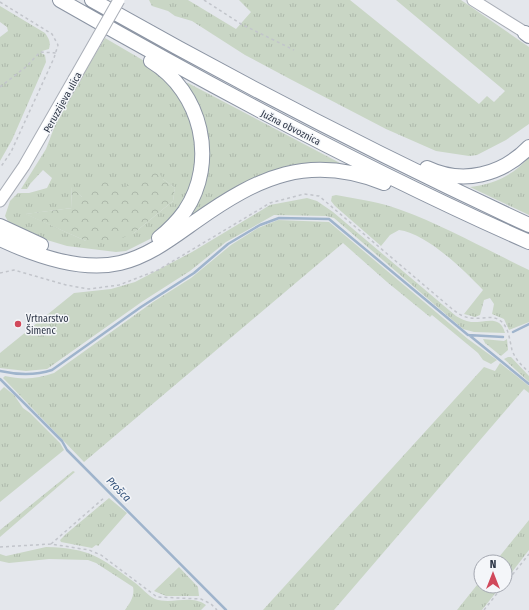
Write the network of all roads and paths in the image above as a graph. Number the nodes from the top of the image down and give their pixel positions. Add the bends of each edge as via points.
1 (60, 0) edge
2 (92, 0) edge
3 (119, 0) edge
4 (204, 0) edge
5 (472, 0) edge
6 (0, 2) edge
7 (528, 35) edge
8 (132, 42) junction
9 (294, 50) dead end
10 (56, 54) junction
11 (0, 87) edge
12 (367, 147) junction
13 (529, 147) edge
14 (0, 168) edge
15 (0, 201) edge
16 (441, 202) junction
17 (529, 224) edge
18 (0, 226) edge
19 (1, 240) edge
20 (529, 242) edge
21 (0, 273) edge
22 (529, 372) edge
23 (105, 497) dead end
24 (51, 544) junction
25 (0, 547) edge
26 (529, 554) edge
27 (513, 574) edge
28 (497, 594) edge
29 (217, 610) edge
30 (484, 610) edge

1 - 8 highway, Južna obvoznica
2 - 12 highway, Južna obvoznica via 227,76
3 - 15 main road, Peruzzijeva ulica, bridge via 24,166
4 - 9 path via 241,24
5 - 7 main road
6 - 10 path via 52,34 58,45
8 - 16 highway, Južna obvoznica via 254,108
8 - 18 highway via 137,52 179,84 199,125 202,168 185,211 173,226 151,244 134,252 109,258 85,258 58,252
10 - 11 path via 40,52
10 - 14 path via 11,152
12 - 13 highway via 399,155 442,174 468,177 484,175 506,166
12 - 17 highway, Južna obvoznica
16 - 19 highway via 418,199 384,182 361,175 314,170 282,174 250,186 158,247 120,263 97,266 70,263
16 - 20 highway, Južna obvoznica
21 - 22 path via 14,270 66,285 89,288 119,285 158,270 270,203 304,194 319,196 464,317 497,318 504,324 513,352
23 - 24 path
24 - 25 path
24 - 29 path via 89,550 101,555 157,597 201,599
26 - 27 path
28 - 30 path

